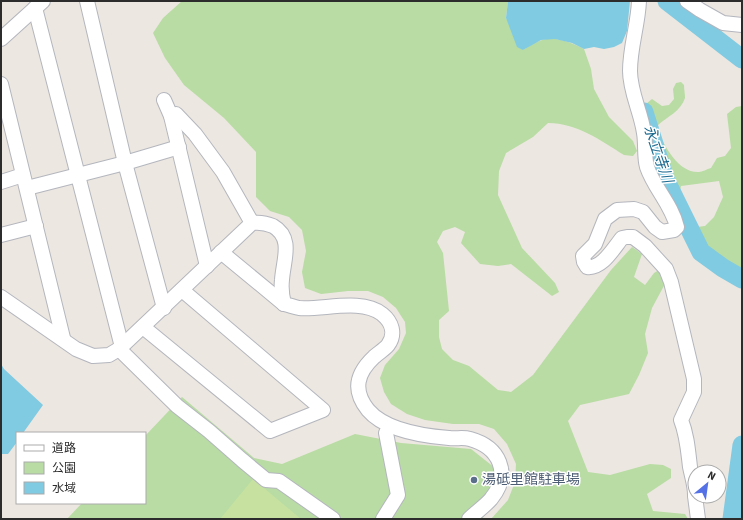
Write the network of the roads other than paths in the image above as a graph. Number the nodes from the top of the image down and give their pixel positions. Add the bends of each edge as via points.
1 (87, 1) edge
2 (639, 1) edge
3 (687, 1) edge
4 (39, 4) edge
5 (742, 25) edge
6 (1, 39) edge
7 (1, 84) edge
8 (164, 100) dead end
9 (171, 116) junction
10 (6, 128) edge
11 (179, 147) junction
12 (125, 163) junction
13 (78, 175) junction
14 (1, 182) edge
15 (25, 182) junction
16 (252, 223) junction
17 (36, 226) junction
18 (1, 235) edge
19 (221, 252) junction
20 (207, 266) junction
21 (182, 290) junction
22 (1, 297) edge
23 (284, 304) junction
24 (164, 308) junction
25 (144, 327) junction
26 (63, 338) junction
27 (121, 348) junction
28 (390, 426) junction
29 (690, 464) edge
30 (696, 504) edge
31 (333, 519) edge
32 (383, 519) edge
33 (469, 519) edge
34 (698, 519) edge

1 - 12 street
2 - 29 street via 630,71 632,89 644,133 647,166 678,226 674,230 662,232 643,212 634,209 617,210 605,218 595,244 583,256 587,267 593,268 600,264 622,238 633,237 666,269 694,379 694,392 681,420
3 - 5 street via 723,23
4 - 6 street
4 - 13 street
7 - 10 street
8 - 9 street
9 - 11 street
9 - 16 street via 176,114 195,134 223,172
10 - 15 street
11 - 12 street
11 - 20 street
12 - 13 street
12 - 24 street
13 - 15 street
13 - 27 street
14 - 15 street
15 - 17 street
16 - 19 street
16 - 23 street via 269,224 285,237 281,291
17 - 18 street
17 - 26 street
19 - 20 street
19 - 23 street
20 - 21 street
21 - 24 street
21 - 25 street via 323,410 270,431
22 - 26 street
23 - 28 street via 298,308 369,307 382,314 391,325 393,337 361,373 357,385 360,398 368,410
24 - 25 street
25 - 27 street
26 - 27 street via 76,349 93,356 109,355
27 - 31 street via 178,406 266,480 279,481
28 - 32 street via 386,434 398,495
28 - 33 street via 448,438 468,438 484,444 498,457 502,472 500,486 491,499
30 - 34 street

